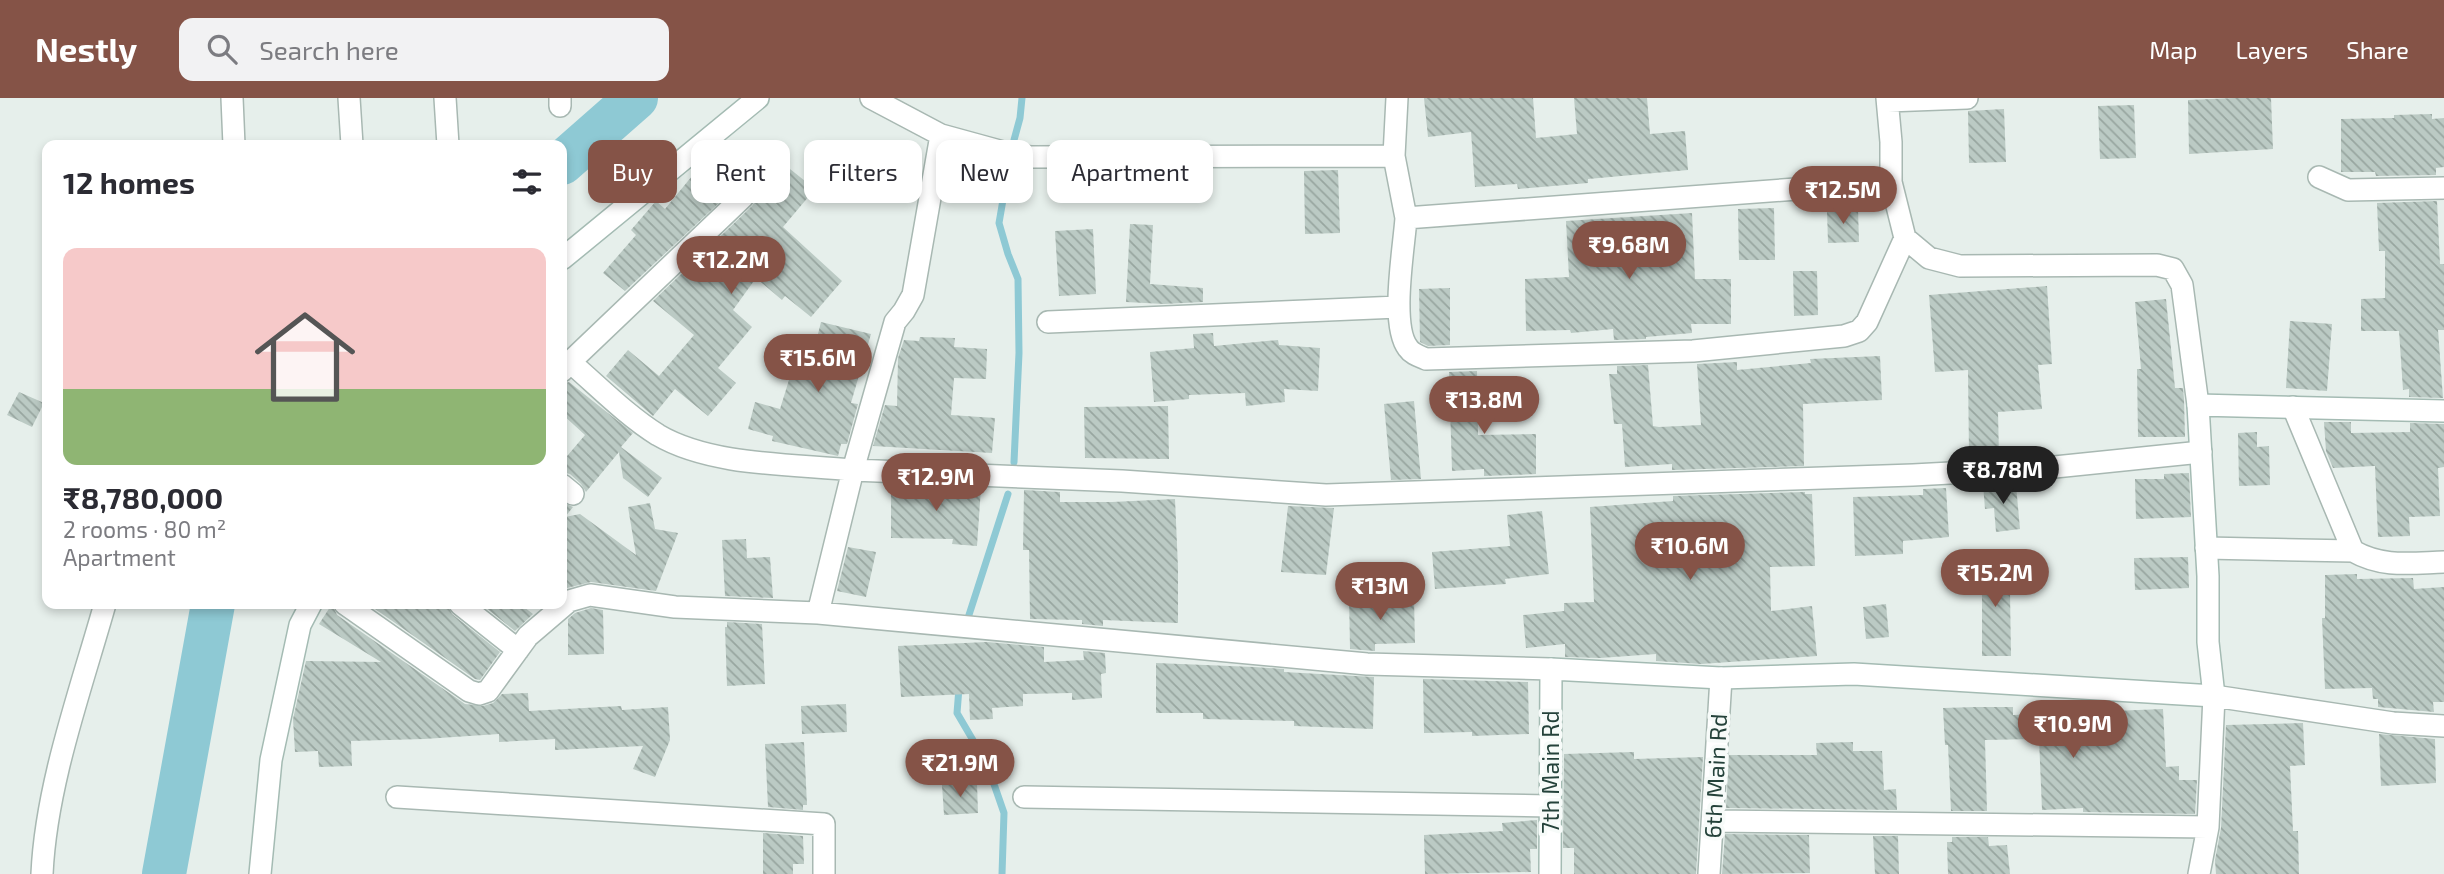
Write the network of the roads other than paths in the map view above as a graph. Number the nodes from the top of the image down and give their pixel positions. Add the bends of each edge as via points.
1 (232, 98) edge
2 (349, 98) edge
3 (445, 98) edge
4 (758, 98) edge
5 (871, 98) edge
6 (1397, 98) edge
7 (1967, 98) edge
8 (1888, 99) edge
9 (941, 135) junction
10 (234, 140) edge
11 (352, 140) edge
12 (448, 140) edge
13 (1394, 156) junction
14 (2319, 177) dead end
15 (1891, 182) junction
16 (2444, 188) edge
17 (737, 203) edge
18 (1406, 218) junction
19 (1905, 238) junction
20 (567, 255) edge
21 (1398, 307) junction
22 (1048, 322) dead end
23 (567, 366) edge
24 (567, 368) edge
25 (2198, 405) junction
26 (2293, 407) junction
27 (2444, 411) edge
28 (2201, 452) junction
29 (853, 470) junction
30 (2206, 548) junction
31 (2353, 551) junction
32 (2444, 562) edge
33 (567, 598) edge
34 (105, 609) edge
35 (308, 609) edge
36 (352, 609) edge
37 (466, 609) edge
38 (554, 609) edge
39 (818, 613) junction
40 (518, 650) junction
41 (1551, 669) junction
42 (1721, 678) junction
43 (2214, 696) junction
44 (2444, 726) edge
45 (397, 797) dead end
46 (1024, 797) dead end
47 (1550, 806) junction
48 (1713, 821) junction
49 (2208, 827) junction
50 (42, 874) edge
51 (260, 874) edge
52 (824, 874) edge
53 (1550, 874) edge
54 (1709, 874) edge
55 (2199, 874) edge

1 - 10 street
2 - 11 street
3 - 12 street
4 - 20 street
5 - 9 street
6 - 13 street
7 - 8 street
8 - 15 street
9 - 13 street via 1031,157
9 - 29 street via 913,295 895,321
13 - 18 street
14 - 16 street via 2348,190
15 - 18 street
15 - 19 street
17 - 23 street
18 - 21 street
19 - 21 street via 1867,322 1859,331 1844,336 1693,351 1426,359 1410,352 1403,341
19 - 25 street via 1930,258 1960,266 2157,265 2173,269 2182,285
21 - 22 street
24 - 29 street via 643,425 680,446 725,458
25 - 26 street
25 - 28 street
26 - 27 street
26 - 31 street
28 - 29 street via 2045,468 1913,475 1326,495
28 - 30 street
29 - 39 street
30 - 31 street
30 - 43 street
31 - 32 street via 2385,564
33 - 39 street via 590,595 675,607
34 - 50 street via 58,774 43,842
35 - 51 street via 300,625 271,760
36 - 40 street via 474,693 488,691
37 - 40 street
38 - 40 street
39 - 41 street via 1367,664
41 - 42 street
41 - 47 street, 7th Main Rd
42 - 43 street via 1854,674
42 - 48 street, 6th Main Rd
43 - 44 street via 2393,723
43 - 49 street
45 - 52 street via 824,824
46 - 47 street
47 - 53 street, 7th Main Rd
48 - 49 street
48 - 54 street, 6th Main Rd
49 - 55 street

